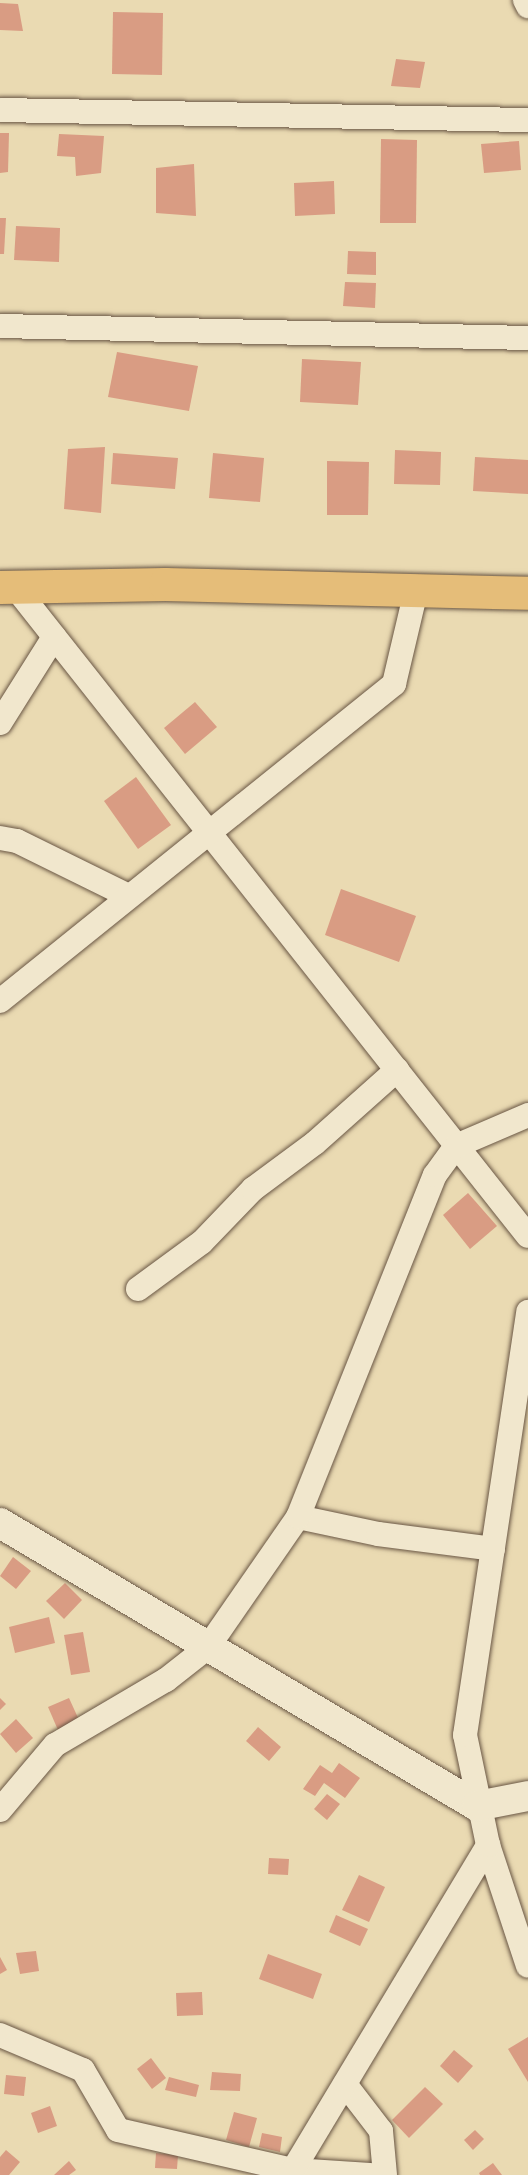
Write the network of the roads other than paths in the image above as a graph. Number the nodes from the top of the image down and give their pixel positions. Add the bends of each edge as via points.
1 (525, 0) edge
2 (528, 6) edge
3 (0, 110) edge
4 (528, 120) edge
5 (0, 326) edge
6 (528, 338) edge
7 (8, 587) edge
8 (416, 591) junction
9 (528, 593) edge
10 (54, 637) junction
11 (0, 723) edge
12 (208, 831) junction
13 (0, 838) edge
14 (129, 896) junction
15 (0, 1001) edge
16 (397, 1070) junction
17 (528, 1115) edge
18 (456, 1146) junction
19 (528, 1236) edge
20 (138, 1289) dead end
21 (528, 1312) edge
22 (298, 1517) junction
23 (0, 1523) edge
24 (493, 1549) junction
25 (208, 1647) junction
26 (528, 1796) edge
27 (477, 1806) junction
28 (0, 1810) edge
29 (488, 1845) junction
30 (528, 1966) edge
31 (0, 2035) edge
32 (345, 2084) junction
33 (292, 2172) edge
34 (370, 2175) edge
35 (385, 2175) edge

1 - 2 street
3 - 4 street
5 - 6 street
7 - 8 main road via 165,584
7 - 10 street
8 - 9 main road
8 - 12 street via 394,684
10 - 11 street
10 - 12 street
12 - 14 street
12 - 16 street
13 - 14 street via 17,842
14 - 15 street
16 - 18 street
16 - 20 street via 315,1143 253,1189 202,1242
17 - 18 street
18 - 19 street
18 - 22 street via 435,1175
21 - 24 street
22 - 24 street via 378,1534
22 - 25 street
23 - 25 street
24 - 27 street via 465,1735
25 - 27 street
25 - 28 street via 166,1680 55,1745
26 - 27 street
27 - 29 street
29 - 30 street
29 - 32 street
31 - 33 street via 83,2070 118,2130
32 - 33 street
32 - 35 street via 381,2131
33 - 34 street

